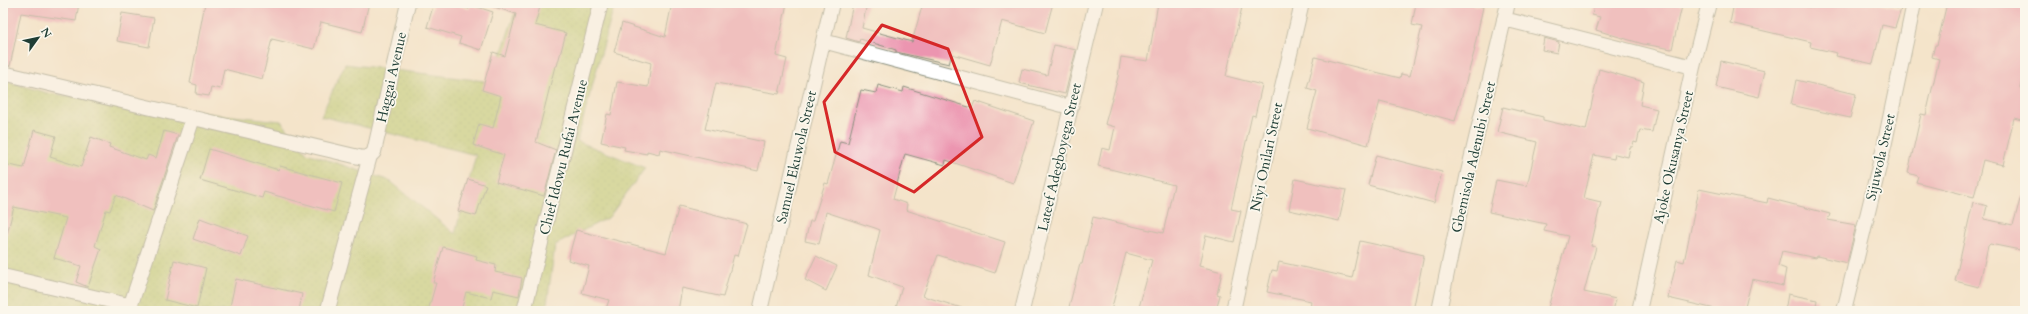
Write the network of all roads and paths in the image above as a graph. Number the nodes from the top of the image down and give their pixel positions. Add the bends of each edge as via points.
1 (408, 3) edge
2 (601, 3) edge
3 (832, 3) edge
4 (1096, 3) edge
5 (1302, 3) edge
6 (1508, 3) edge
7 (1709, 3) edge
8 (1914, 3) edge
9 (1504, 19) junction
10 (823, 41) junction
11 (1693, 67) junction
12 (3, 73) edge
13 (1070, 107) junction
14 (193, 118) junction
15 (372, 154) junction
16 (3, 276) edge
17 (328, 309) dead end
18 (524, 311) edge
19 (760, 311) edge
20 (1022, 311) edge
21 (1233, 311) edge
22 (1439, 311) edge
23 (1639, 311) edge
24 (1844, 311) edge

1 - 15 street, Haggai Avenue
2 - 18 street, Chief Idowu Rufai Avenue
3 - 10 street, Samuel Ekuwola Street
4 - 13 street, Lateef Adegboyega Street
5 - 21 street, Niyi Onilari Street
6 - 9 street, Gbemisola Adenubi Street
7 - 11 street, Ajoke Okusanya Street
8 - 24 street, Sijuwola Street via 1885,142
9 - 11 street
9 - 22 street, Gbemisola Adenubi Street
10 - 13 street
10 - 19 street, Samuel Ekuwola Street
11 - 23 street, Ajoke Okusanya Street
12 - 14 street
13 - 20 street, Lateef Adegboyega Street
14 - 15 street via 363,158
14 - 16 street via 132,301 128,305
15 - 17 street, Haggai Avenue

